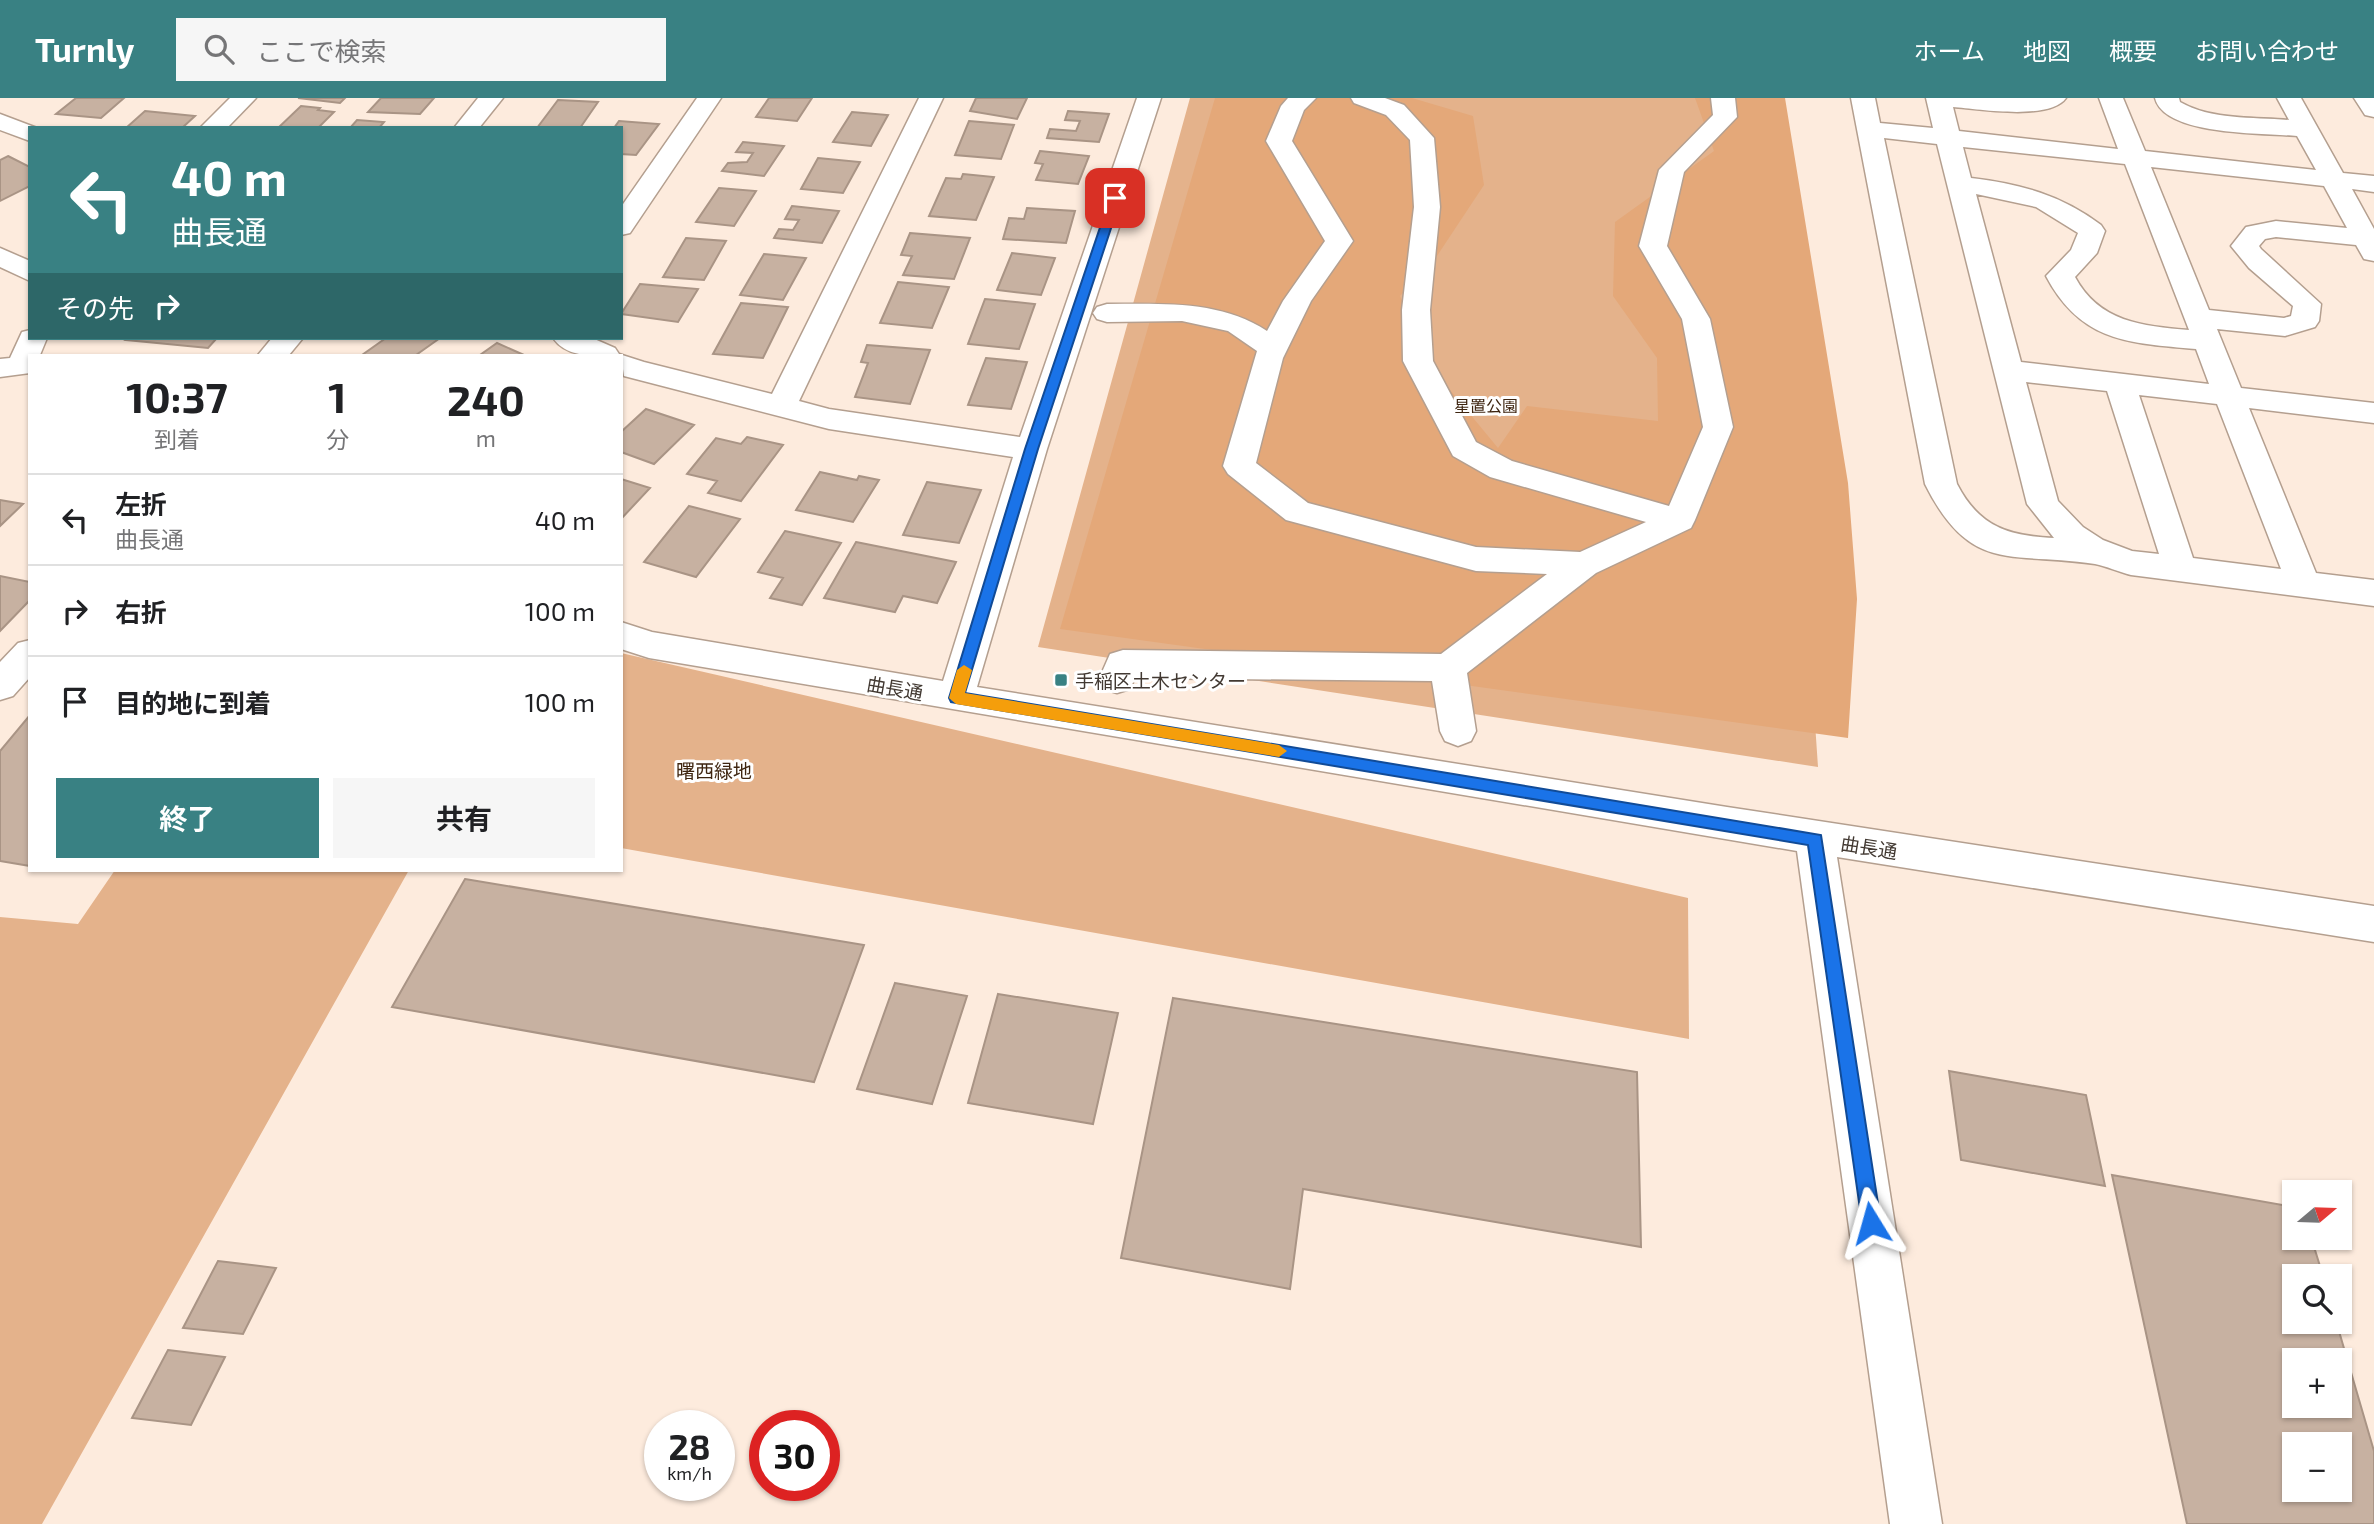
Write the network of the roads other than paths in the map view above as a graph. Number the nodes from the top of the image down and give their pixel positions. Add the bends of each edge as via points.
1 (244, 98) edge
2 (491, 98) edge
3 (709, 98) edge
4 (932, 98) edge
5 (1149, 98) edge
6 (1304, 98) edge
7 (1363, 98) edge
8 (1723, 98) edge
9 (1863, 98) edge
10 (2054, 98) edge
11 (2111, 98) edge
12 (2166, 98) edge
13 (2289, 98) edge
14 (2366, 98) edge
15 (1938, 99) edge
16 (2374, 110) edge
17 (5, 113) edge
18 (214, 126) edge
19 (468, 126) edge
20 (1870, 129) junction
21 (2305, 129) junction
22 (28, 132) edge
23 (1949, 138) junction
24 (2135, 159) junction
25 (2333, 180) junction
26 (1961, 184) junction
27 (2374, 184) edge
28 (623, 224) edge
29 (2369, 239) edge
30 (0, 256) edge
31 (28, 272) edge
32 (1107, 313) dead end
33 (2204, 330) junction
34 (31, 340) edge
35 (286, 340) edge
36 (572, 340) edge
37 (1273, 348) junction
38 (274, 354) edge
39 (603, 354) edge
40 (623, 364) edge
41 (13, 365) edge
42 (2008, 370) junction
43 (2120, 384) junction
44 (2231, 396) junction
45 (782, 405) junction
46 (2371, 419) edge
47 (1031, 449) junction
48 (1679, 520) junction
49 (2096, 553) junction
50 (1584, 564) junction
51 (2180, 569) junction
52 (2304, 585) junction
53 (2374, 593) edge
54 (623, 636) edge
55 (28, 655) edge
56 (1448, 668) junction
57 (1117, 679) dead end
58 (0, 686) edge
59 (956, 698) junction
60 (1458, 731) dead end
61 (1815, 839) junction
62 (2374, 923) edge
63 (1916, 1524) edge

1 - 18 street
2 - 19 street
3 - 28 street
4 - 45 street
5 - 47 street
6 - 37 street via 1293,106 1279,141 1339,241 1297,301
7 - 48 street via 1395,110 1423,138 1427,207 1416,310 1418,361 1464,449 1501,469
8 - 48 street via 1725,117 1672,170 1653,246 1696,319 1718,426
9 - 20 street
10 - 15 street via 2032,106
11 - 24 street
12 - 21 street via 2169,106 2188,117
13 - 21 street
14 - 16 street
15 - 23 street
17 - 22 street
20 - 23 street
20 - 49 street via 1941,484 1951,505 2001,544
21 - 25 street
23 - 24 street
23 - 26 street
24 - 25 street
24 - 33 street
25 - 27 street
25 - 29 street
26 - 33 street via 2034,194 2064,208 2092,231 2083,253 2060,276 2068,297 2099,322 2131,333
26 - 42 street
29 - 33 street via 2277,229 2256,233 2245,246 2255,262 2290,285 2307,304 2305,321 2285,327
30 - 31 street
32 - 37 street via 1182,313 1237,324
33 - 44 street
34 - 41 street
35 - 38 street
36 - 39 street
37 - 50 street via 1239,466 1297,512 1476,559
40 - 45 street
42 - 43 street
42 - 49 street via 2043,504 2064,532
43 - 44 street
43 - 51 street
44 - 46 street
44 - 52 street
45 - 47 street via 829,419
47 - 59 street
48 - 50 street
49 - 51 street
50 - 56 street
51 - 52 street
52 - 53 street
54 - 59 street, 曲長通 via 649,645
55 - 58 street
56 - 57 street via 1123,664
56 - 60 street
59 - 61 street, 曲長通
61 - 62 street, 曲長通
61 - 63 street

